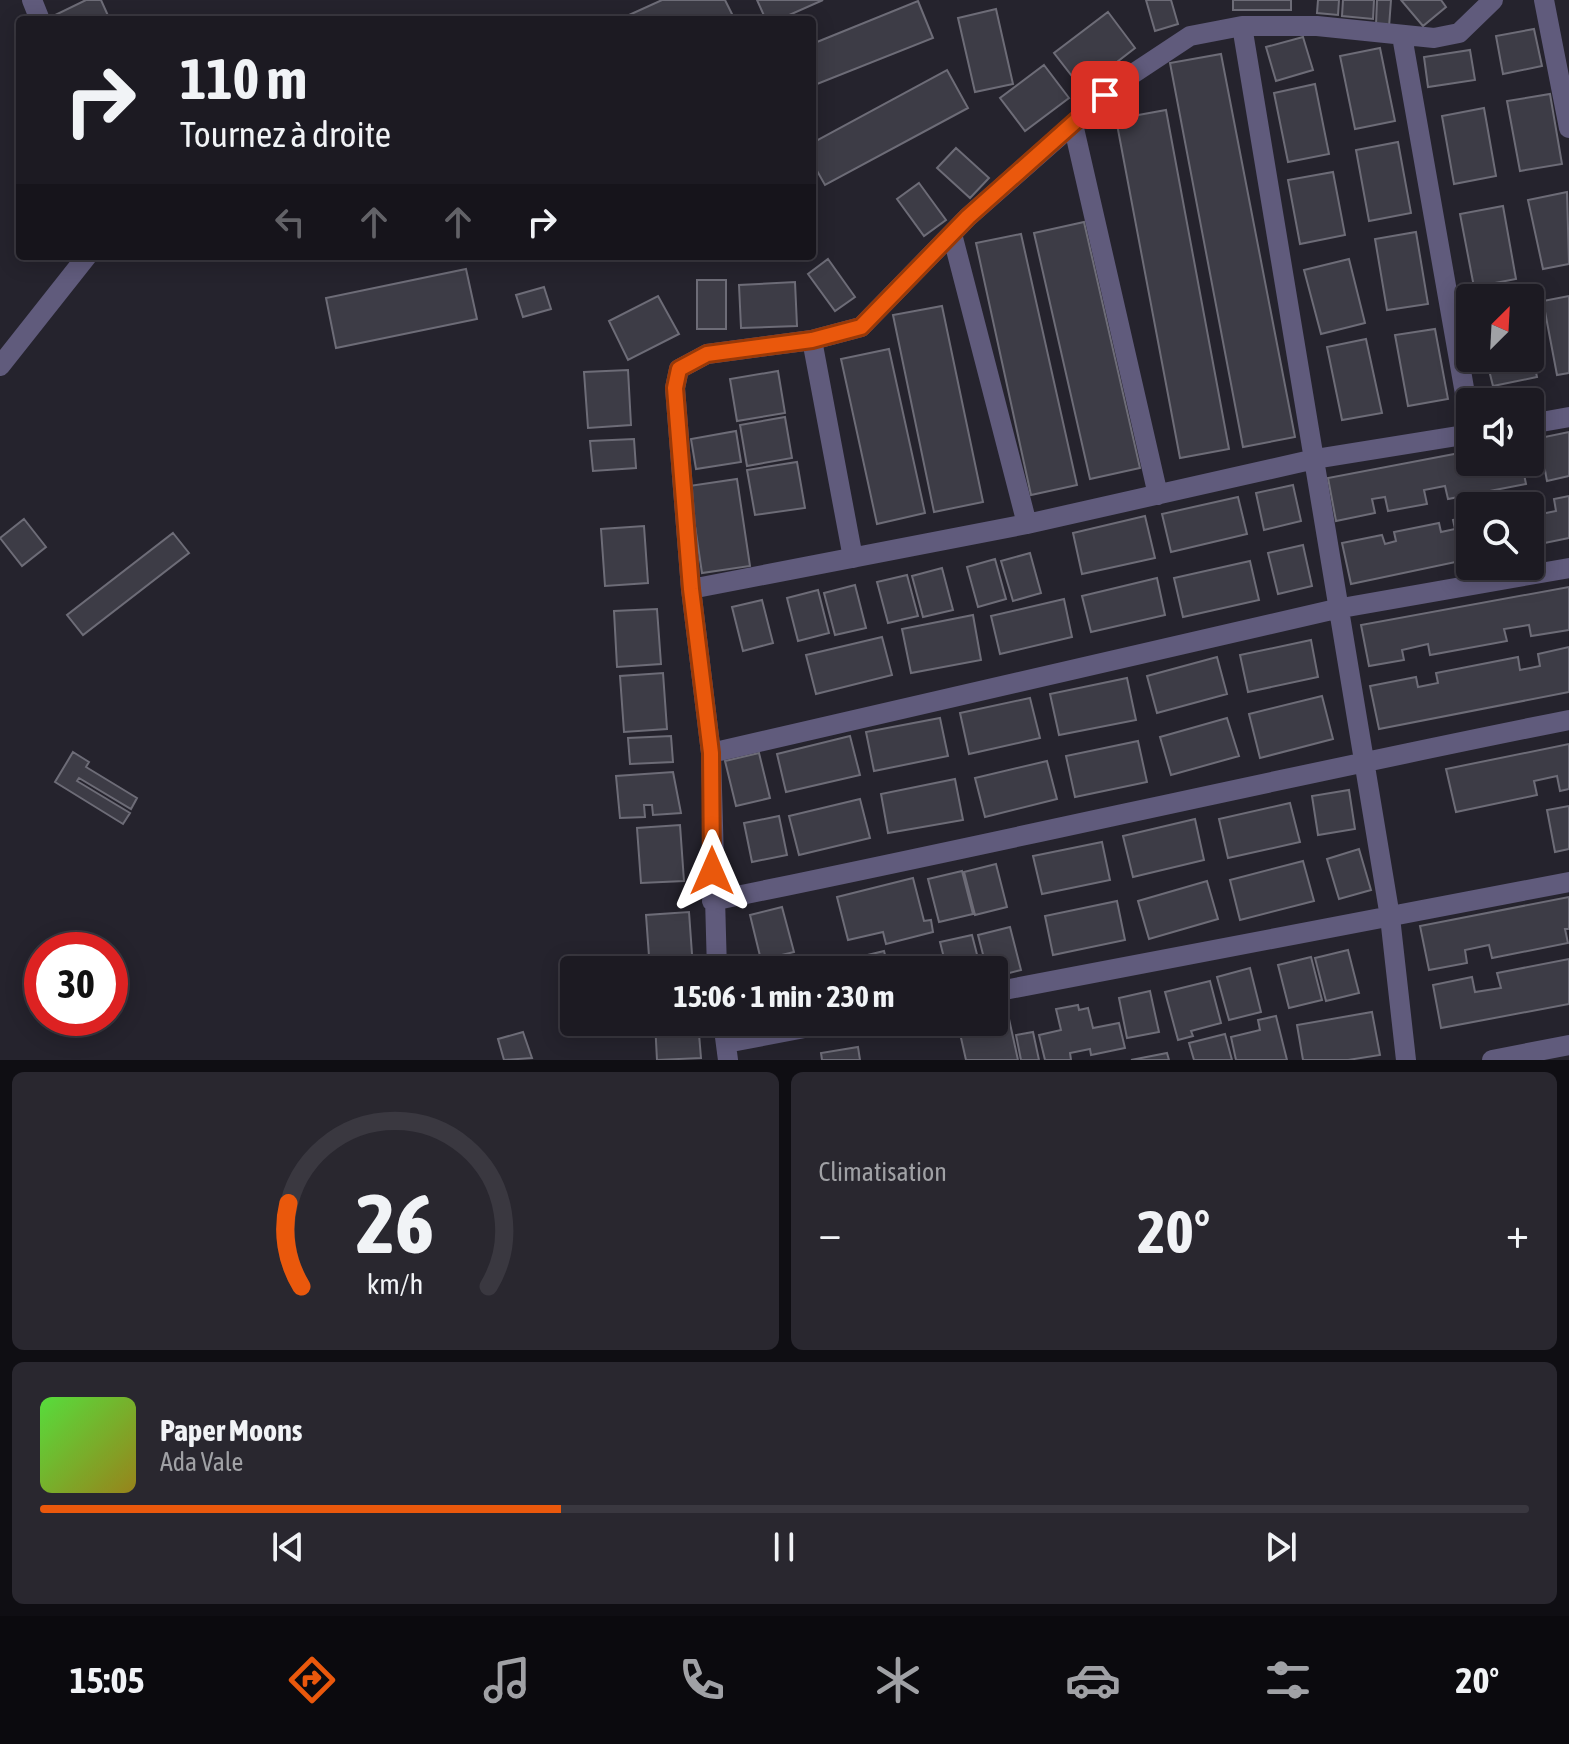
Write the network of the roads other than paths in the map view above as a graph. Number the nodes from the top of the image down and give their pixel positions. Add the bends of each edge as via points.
1 (1493, 0) edge
2 (1544, 0) edge
3 (1242, 26) junction
4 (1402, 36) junction
5 (1073, 124) junction
6 (1569, 128) edge
7 (952, 234) junction
8 (84, 260) edge
9 (812, 340) junction
10 (0, 366) edge
11 (1464, 388) edge
12 (1569, 417) edge
13 (1544, 421) edge
14 (1456, 436) edge
15 (1315, 459) junction
16 (1158, 495) junction
17 (1027, 524) junction
18 (853, 558) junction
19 (1569, 568) edge
20 (691, 589) junction
21 (1336, 609) junction
22 (1569, 720) edge
23 (711, 753) junction
24 (1362, 762) junction
25 (1569, 882) edge
26 (712, 901) junction
27 (1390, 917) junction
28 (716, 956) edge
29 (1008, 989) edge
30 (783, 1036) edge
31 (1569, 1045) edge
32 (727, 1051) edge
33 (1406, 1060) edge
34 (1492, 1060) edge

1 - 4 street via 1459,33
2 - 6 street
3 - 4 street via 1317,26
3 - 5 street via 1190,36 1122,81
3 - 15 street
4 - 11 street
5 - 7 street
5 - 16 street
7 - 9 street via 861,327
7 - 17 street
8 - 10 street
9 - 18 street
9 - 20 street via 707,354 679,369 675,388
12 - 13 street
14 - 15 street
15 - 16 street
15 - 21 street
16 - 17 street
17 - 18 street
18 - 20 street
19 - 21 street
20 - 23 street
21 - 23 street
21 - 24 street
22 - 24 street
23 - 26 street
24 - 26 street
24 - 27 street
25 - 27 street
26 - 28 street
27 - 29 street
27 - 33 street
30 - 32 street
31 - 34 street

